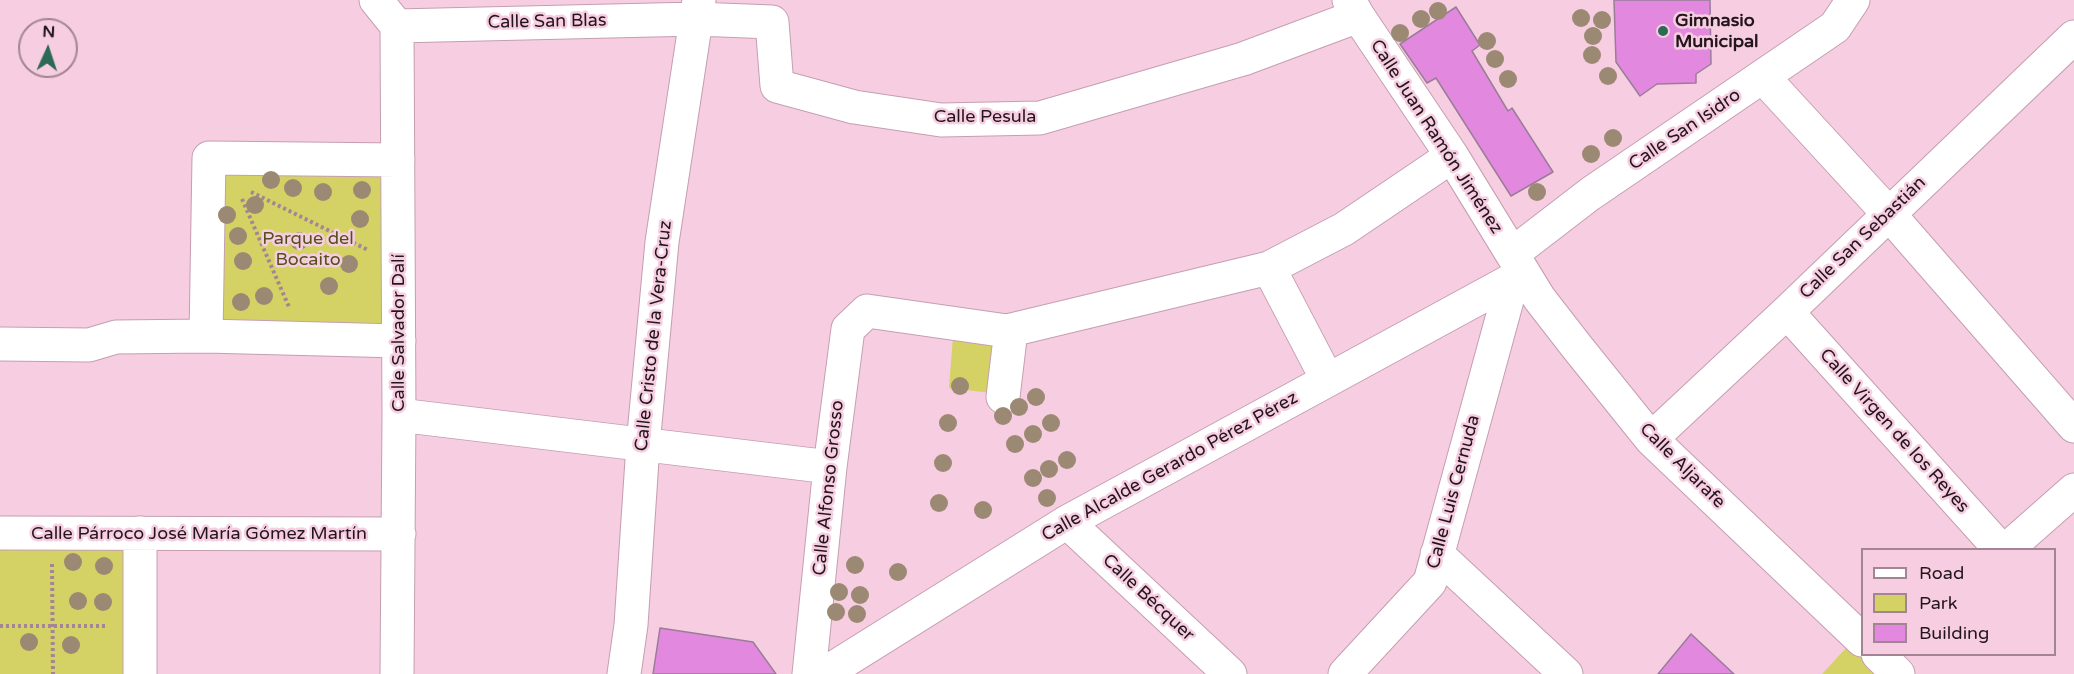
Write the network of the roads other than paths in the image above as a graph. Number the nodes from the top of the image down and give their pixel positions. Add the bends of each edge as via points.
1 (376, 0) edge
2 (1853, 0) edge
3 (1353, 8) edge
4 (697, 9) edge
5 (397, 26) junction
6 (2074, 37) edge
7 (1763, 77) junction
8 (1452, 156) junction
9 (398, 160) junction
10 (1888, 213) junction
11 (1269, 268) junction
12 (1516, 270) junction
13 (1786, 312) junction
14 (1011, 330) junction
15 (206, 336) junction
16 (399, 341) junction
17 (0, 344) edge
18 (1328, 379) junction
19 (1003, 397) dead end
20 (399, 415) junction
21 (2074, 426) edge
22 (1651, 439) junction
23 (643, 445) junction
24 (830, 467) junction
25 (2074, 490) edge
26 (1067, 522) junction
27 (0, 533) edge
28 (141, 533) junction
29 (399, 534) junction
30 (2000, 548) edge
31 (2007, 548) edge
32 (1437, 554) junction
33 (1861, 636) edge
34 (140, 674) edge
35 (397, 674) edge
36 (624, 674) edge
37 (809, 674) edge
38 (824, 674) edge
39 (1230, 674) edge
40 (1345, 674) edge
41 (1566, 674) edge

1 - 5 street
2 - 7 street, Calle San Isidro via 1835,27
3 - 4 street, Calle Pesula via 1242,59 1040,118 941,120 854,107 777,86 772,22
3 - 8 street, Calle Juan Ramón Jiménez
4 - 5 street, Calle San Blas
4 - 23 street, Calle Cristo de la Vera-Cruz via 662,242
5 - 9 street, Calle Salvador Dalí
6 - 10 street, Calle San Sebastián
7 - 10 street
7 - 12 street, Calle San Isidro via 1590,194
8 - 11 street via 1344,229
8 - 12 street, Calle Juan Ramón Jiménez
9 - 15 street via 209,158
9 - 16 street, Calle Salvador Dalí
10 - 13 street, Calle San Sebastián
10 - 21 street
11 - 14 street
11 - 18 street
12 - 18 street, Calle Alcalde Gerardo Pérez Pérez
12 - 22 street, Calle Aljarafe
12 - 32 street, Calle Luis Cernuda
13 - 22 street, Calle San Sebastián
13 - 30 street, Calle Virgen de los Reyes
14 - 19 street
14 - 24 street, Calle Alfonso Grosso via 867,311 848,329
15 - 16 street
15 - 17 street via 116,338 88,345
16 - 20 street, Calle Salvador Dalí
18 - 26 street, Calle Alcalde Gerardo Pérez Pérez
20 - 23 street
20 - 29 street, Calle Salvador Dalí
22 - 33 street, Calle Aljarafe
23 - 24 street
23 - 36 street, Calle Cristo de la Vera-Cruz
24 - 37 street, Calle Alfonso Grosso
25 - 31 street
26 - 38 street, Calle Alcalde Gerardo Pérez Pérez
26 - 39 street, Calle Bécquer
27 - 28 street, Calle Párroco José María Gómez Martín
28 - 29 street, Calle Párroco José María Gómez Martín
28 - 34 street
29 - 35 street, Calle Salvador Dalí
32 - 40 street, Calle Luis Cernuda via 1430,582
32 - 41 street

